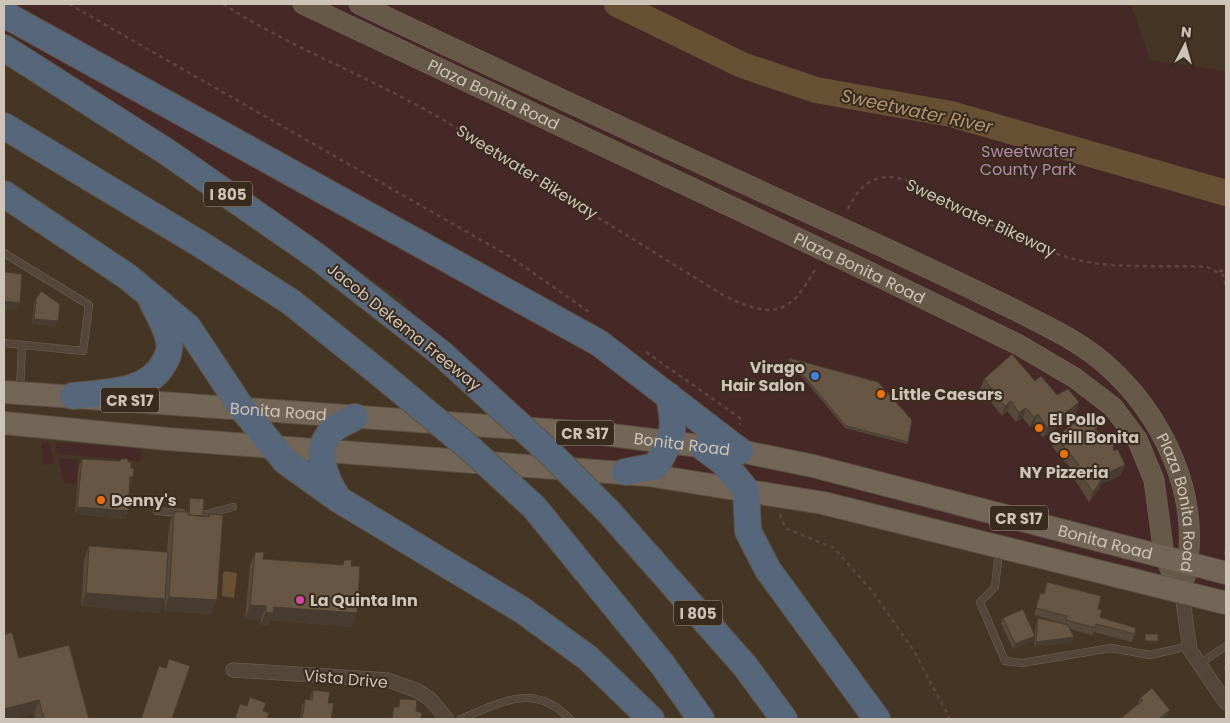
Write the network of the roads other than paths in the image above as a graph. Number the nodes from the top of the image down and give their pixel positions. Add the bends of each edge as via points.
1 (303, 4) edge
2 (359, 4) edge
3 (4, 14) edge
4 (4, 48) edge
5 (4, 126) edge
6 (4, 194) edge
7 (4, 253) edge
8 (150, 296) junction
9 (4, 344) edge
10 (22, 345) junction
11 (12, 392) edge
12 (73, 396) junction
13 (669, 396) junction
14 (241, 407) junction
15 (355, 417) junction
16 (4, 423) edge
17 (670, 443) junction
18 (271, 445) junction
19 (704, 448) junction
20 (322, 449) junction
21 (740, 451) junction
22 (625, 472) junction
23 (746, 490) junction
24 (338, 499) junction
25 (233, 507) dead end
26 (157, 510) dead end
27 (1000, 548) junction
28 (1164, 555) junction
29 (1188, 562) junction
30 (1226, 573) edge
31 (1182, 594) junction
32 (1226, 603) edge
33 (1189, 646) junction
34 (1226, 646) edge
35 (1198, 665) junction
36 (233, 670) dead end
37 (1226, 704) edge
38 (447, 719) edge
39 (461, 719) edge
40 (570, 719) edge
41 (651, 719) edge
42 (701, 719) edge
43 (784, 719) edge
44 (877, 719) edge

1 - 28 main road, Plaza Bonita Road via 863,269 1019,346 1074,378 1113,406 1137,439 1154,480
2 - 29 main road, Plaza Bonita Road via 564,102 875,243 1065,336 1102,361 1133,392 1164,437 1181,478 1189,514
3 - 13 highway via 598,342
4 - 43 highway, Jacob Dekema Freeway / I 805, bridge via 167,152 319,258 442,354 608,511 745,666
5 - 42 highway, bridge via 205,246 291,302 473,451 534,507 662,664
6 - 8 highway
7 - 10 lane via 88,306 83,350
8 - 12 highway via 170,348 157,374 135,388
8 - 14 highway via 188,328
9 - 10 lane
10 - 11 lane
11 - 12 main road, Bonita Road / CR S17
12 - 14 main road, Bonita Road / CR S17
13 - 17 highway via 674,419
13 - 21 highway
14 - 15 main road, Bonita Road / CR S17
14 - 18 highway
15 - 17 main road, Bonita Road / CR S17 via 603,434
15 - 20 highway via 334,429
16 - 18 main road, Bonita Road / CR S17
17 - 19 main road, Bonita Road / CR S17
17 - 22 highway via 656,466
18 - 20 main road, Bonita Road / CR S17
18 - 24 highway via 285,461
19 - 21 main road, Bonita Road / CR S17
19 - 23 highway via 723,462
20 - 22 main road, Bonita Road / CR S17
20 - 24 highway via 325,473
21 - 28 main road, Bonita Road / CR S17 via 812,466
22 - 23 main road, Bonita Road / CR S17
23 - 27 main road, Bonita Road / CR S17 via 823,504
23 - 44 highway via 748,531 768,570
24 - 41 highway via 522,610 588,658
25 - 26 lane via 207,514
27 - 31 main road, Bonita Road / CR S17
27 - 33 lane via 995,587 980,602 1004,661 1022,663 1111,648 1150,655
28 - 29 main road, Bonita Road / CR S17
28 - 31 main road, Plaza Bonita Road
29 - 30 main road, Bonita Road / CR S17
29 - 31 main road, Plaza Bonita Road
31 - 32 main road, Bonita Road / CR S17
31 - 33 street
33 - 35 street
34 - 35 lane
35 - 37 street
36 - 38 street, Vista Drive via 388,680 418,691 430,699
39 - 40 lane via 520,697 552,704

